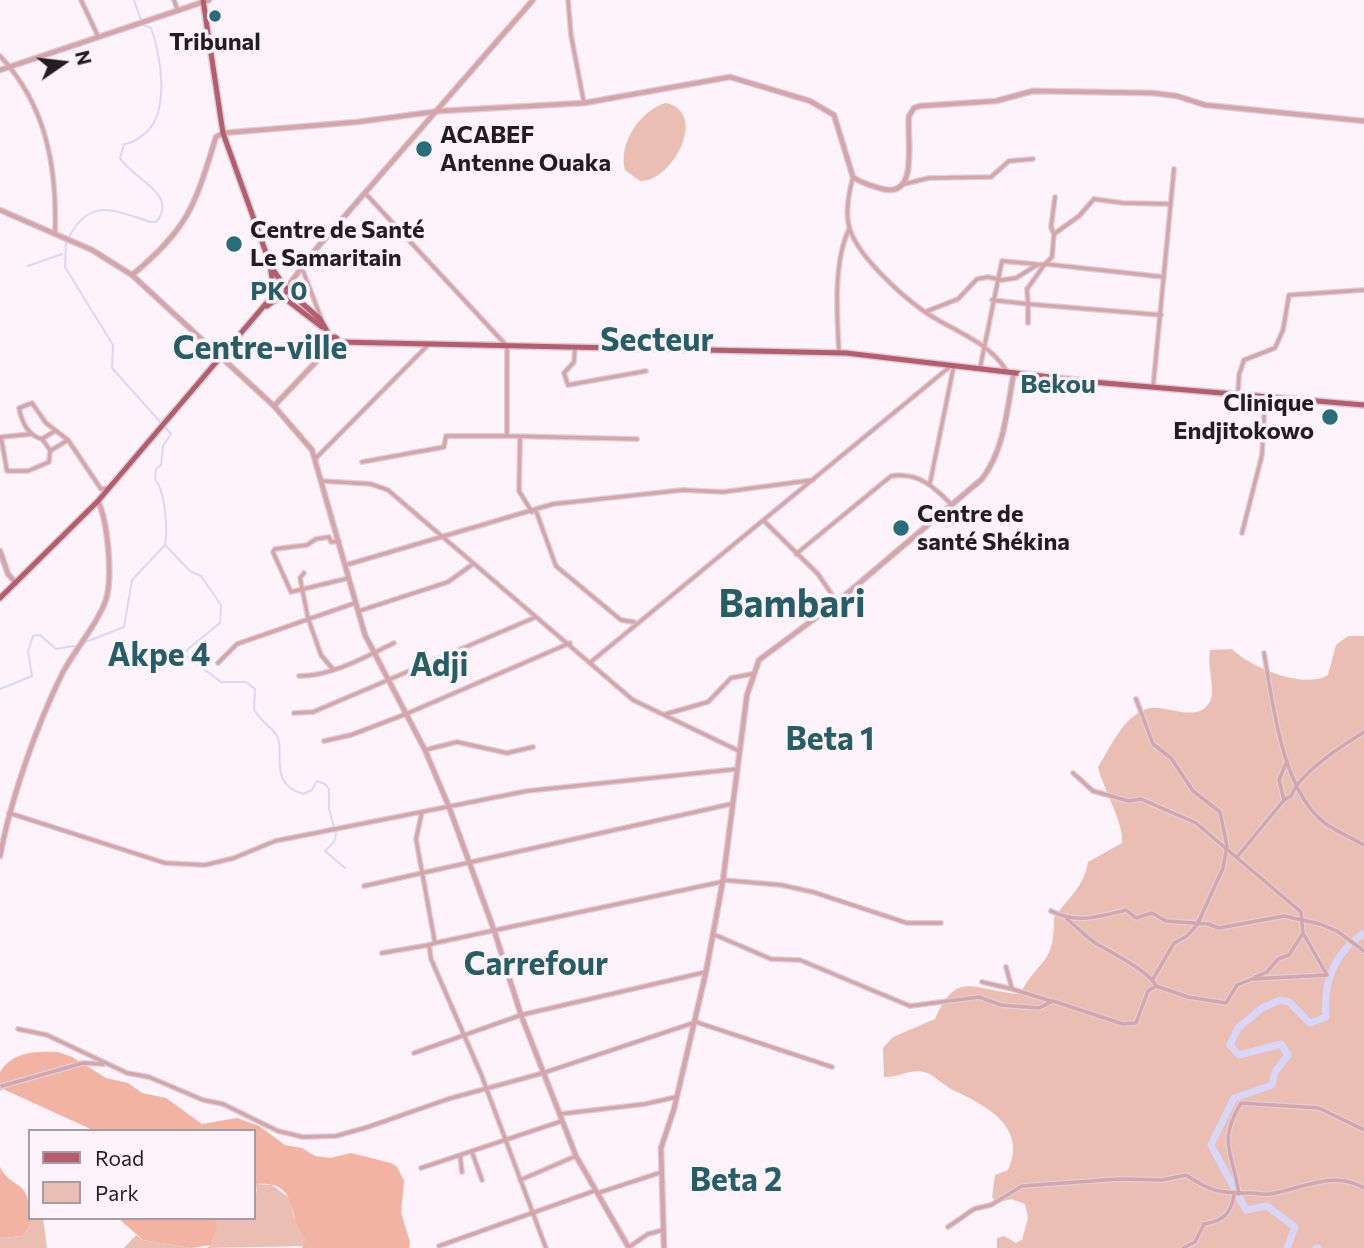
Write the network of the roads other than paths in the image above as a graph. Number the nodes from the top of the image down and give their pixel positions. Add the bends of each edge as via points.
1 (81, 0) edge
2 (533, 0) edge
3 (568, 0) edge
4 (175, 1) edge
5 (205, 1) edge
6 (178, 11) junction
7 (98, 36) junction
8 (0, 56) edge
9 (10, 67) junction
10 (0, 70) edge
11 (584, 103) junction
12 (440, 111) junction
13 (1364, 121) edge
14 (223, 132) junction
15 (1033, 159) dead end
16 (1174, 169) dead end
17 (853, 177) junction
18 (904, 184) junction
19 (366, 194) junction
20 (1055, 197) dead end
21 (1170, 204) junction
22 (0, 210) edge
23 (849, 229) junction
24 (55, 234) junction
25 (1054, 234) junction
26 (270, 264) junction
27 (1045, 264) junction
28 (1037, 265) junction
29 (302, 268) junction
30 (132, 275) junction
31 (1164, 277) junction
32 (998, 279) junction
33 (282, 290) junction
34 (1364, 290) edge
35 (992, 300) junction
36 (1028, 304) junction
37 (925, 312) junction
38 (1160, 315) junction
39 (318, 321) junction
40 (1028, 323) dead end
41 (333, 342) junction
42 (430, 342) junction
43 (506, 344) junction
44 (984, 345) junction
45 (575, 347) junction
46 (839, 353) junction
47 (220, 357) junction
48 (953, 365) junction
49 (980, 368) junction
50 (1006, 370) junction
51 (646, 371) dead end
52 (1014, 371) junction
53 (1153, 388) junction
54 (1238, 396) junction
55 (1265, 398) junction
56 (1364, 405) edge
57 (274, 406) junction
58 (55, 432) junction
59 (32, 434) junction
60 (507, 436) junction
61 (0, 437) edge
62 (520, 438) junction
63 (42, 439) junction
64 (637, 439) dead end
65 (68, 440) junction
66 (50, 450) junction
67 (316, 458) junction
68 (362, 462) dead end
69 (813, 480) junction
70 (322, 481) junction
71 (930, 484) junction
72 (108, 488) junction
73 (98, 501) junction
74 (951, 504) junction
75 (534, 511) junction
76 (764, 521) junction
77 (1242, 533) dead end
78 (445, 537) junction
79 (339, 541) junction
80 (0, 551) edge
81 (796, 554) junction
82 (473, 564) junction
83 (346, 565) junction
84 (304, 573) dead end
85 (349, 578) junction
86 (16, 583) junction
87 (303, 589) junction
88 (0, 598) edge
89 (837, 602) junction
90 (356, 603) junction
91 (359, 611) junction
92 (536, 617) junction
93 (308, 618) junction
94 (636, 622) junction
95 (394, 643) dead end
96 (570, 643) junction
97 (1264, 653) dead end
98 (376, 655) junction
99 (592, 661) junction
100 (218, 663) dead end
101 (332, 668) junction
102 (752, 674) junction
103 (299, 676) dead end
104 (390, 680) junction
105 (1136, 699) dead end
106 (293, 713) dead end
107 (406, 714) junction
108 (666, 714) junction
109 (1364, 732) edge
110 (324, 741) dead end
111 (533, 747) dead end
112 (425, 750) junction
113 (739, 751) junction
114 (1287, 761) junction
115 (737, 769) junction
116 (1073, 773) dead end
117 (1295, 784) junction
118 (1284, 800) junction
119 (731, 804) junction
120 (449, 807) junction
121 (422, 812) junction
122 (9, 813) junction
123 (1364, 845) edge
124 (1227, 846) junction
125 (0, 856) edge
126 (1238, 857) junction
127 (468, 862) junction
128 (422, 874) junction
129 (722, 881) junction
130 (364, 886) dead end
131 (1051, 911) dead end
132 (1066, 918) junction
133 (1303, 922) junction
134 (941, 923) dead end
135 (1197, 925) junction
136 (494, 930) junction
137 (1303, 933) junction
138 (713, 934) junction
139 (435, 943) junction
140 (429, 945) junction
141 (1364, 951) edge
142 (382, 953) dead end
143 (1006, 967) dead end
144 (706, 972) junction
145 (1153, 979) junction
146 (1252, 979) junction
147 (982, 982) dead end
148 (1156, 986) junction
149 (1013, 989) junction
150 (1053, 1001) junction
151 (521, 1015) junction
152 (696, 1022) junction
153 (18, 1029) dead end
154 (465, 1034) junction
155 (414, 1053) dead end
156 (105, 1064) junction
157 (832, 1067) dead end
158 (543, 1073) junction
159 (2, 1086) dead end
160 (487, 1089) junction
161 (676, 1097) junction
162 (561, 1117) junction
163 (1364, 1130) edge
164 (506, 1141) junction
165 (472, 1152) junction
166 (460, 1156) junction
167 (576, 1156) junction
168 (421, 1168) dead end
169 (462, 1172) dead end
170 (659, 1173) junction
171 (482, 1180) dead end
172 (520, 1180) junction
173 (1364, 1188) edge
174 (595, 1192) junction
175 (1237, 1195) junction
176 (533, 1214) junction
177 (948, 1227) dead end
178 (663, 1230) junction
179 (439, 1246) dead end
180 (629, 1247) edge
181 (546, 1248) edge
182 (664, 1248) edge
183 (1183, 1248) edge

1 - 7 street
2 - 12 street
3 - 11 street
4 - 6 street
5 - 6 street
5 - 14 main road
6 - 7 street
7 - 9 street
8 - 9 street
9 - 10 street
9 - 24 street via 41,116 56,209
11 - 12 street
11 - 17 street via 743,78 810,100 834,115
12 - 14 street
12 - 19 street
13 - 18 street via 1205,105 1153,93 1033,91 970,104 920,106 909,116 909,168
14 - 26 main road
14 - 30 street via 216,137 194,207 182,226
15 - 18 street via 1009,161 991,177 929,178
16 - 21 street
17 - 18 street via 887,191
17 - 23 street
19 - 29 street
19 - 43 street
20 - 25 street
21 - 25 street via 1094,199
21 - 31 street
22 - 24 street
23 - 37 street via 886,281
23 - 46 street via 843,242 837,299
24 - 30 street
25 - 27 street via 1053,252
26 - 33 main road
26 - 33 main road
27 - 28 street
27 - 31 street
27 - 36 street via 1027,289
28 - 32 street via 1016,278
28 - 32 street via 1002,261
29 - 33 street
29 - 39 street via 317,301
30 - 47 street
31 - 38 street
32 - 35 street
32 - 37 street via 977,279 958,299
33 - 39 main road
33 - 47 main road
34 - 54 street via 1289,295 1278,344 1244,360
35 - 36 street
35 - 44 street
36 - 38 street
36 - 40 street
37 - 44 street
38 - 53 street
39 - 41 main road
41 - 42 main road
41 - 57 street
42 - 43 main road
42 - 67 street
43 - 45 main road
43 - 60 street
44 - 49 street
44 - 50 street
45 - 46 main road
45 - 51 street via 574,362 564,373 568,385
46 - 48 main road
47 - 57 street
47 - 72 main road
48 - 49 main road
48 - 69 street
48 - 71 street
49 - 50 main road
50 - 52 main road
52 - 53 main road
52 - 74 street via 993,464
53 - 54 main road
54 - 55 main road
55 - 56 main road
55 - 77 street via 1262,455
57 - 67 street
58 - 59 street via 29,403 19,408
58 - 63 street
58 - 65 street
59 - 61 street
59 - 63 street
60 - 62 street
60 - 68 street via 446,436 444,447
61 - 66 street via 6,471 49,462
62 - 64 street
62 - 75 street via 519,491
63 - 66 street
65 - 66 street
65 - 72 street via 101,489
67 - 70 street
69 - 75 street via 723,492 683,490 562,502
69 - 76 street
70 - 78 street via 380,486
70 - 79 street
71 - 74 street
71 - 81 street via 912,475 891,476
72 - 73 main road
73 - 86 main road
73 - 122 street via 106,526 107,597 62,674
74 - 89 street
75 - 78 street
75 - 94 street via 556,566 621,620
76 - 81 street
76 - 94 street
78 - 82 street
78 - 83 street
79 - 83 street
79 - 87 street via 331,542 329,537 274,550 291,592
80 - 86 street
81 - 89 street via 829,587
82 - 91 street via 448,582
82 - 92 street
83 - 85 street
84 - 87 street via 300,578
85 - 87 street
85 - 90 street
86 - 88 main road
87 - 93 street
89 - 102 street via 759,660
90 - 91 street
90 - 93 street
91 - 98 street
92 - 96 street
92 - 104 street
93 - 100 street via 237,644
93 - 101 street via 321,655
94 - 99 street
95 - 98 street
96 - 99 street
96 - 107 street
97 - 114 street
98 - 101 street
98 - 104 street
99 - 108 street via 633,700
101 - 103 street via 314,676
102 - 108 street via 731,678 708,702
102 - 113 street
104 - 106 street via 313,712
104 - 107 street
105 - 124 street via 1153,744 1171,758 1193,791 1220,812
107 - 110 street
107 - 112 street
108 - 113 street
109 - 117 street
111 - 112 street via 507,752 457,742
112 - 120 street
113 - 115 street
114 - 117 street
114 - 118 street via 1279,780
115 - 119 street
115 - 120 street via 565,786
116 - 124 street via 1093,791 1129,801 1141,799 1196,823
117 - 118 street via 1291,796
117 - 123 street via 1325,823
118 - 126 street
119 - 127 street
119 - 129 street
120 - 121 street
120 - 127 street
121 - 122 street via 275,841 224,860 182,866
121 - 128 street via 416,839
122 - 125 street
124 - 126 street
124 - 135 street via 1223,869
126 - 133 street via 1301,912
127 - 128 street
127 - 136 street
128 - 130 street
128 - 139 street
129 - 134 street via 781,885 900,922
129 - 136 street
129 - 138 street
131 - 132 street
132 - 135 street via 1086,920 1126,910 1136,918 1152,913 1166,921
132 - 145 street
133 - 135 street via 1284,916 1236,928
133 - 137 street
133 - 141 street via 1337,931
135 - 145 street via 1174,943
136 - 139 street
136 - 151 street
137 - 146 street via 1289,955
137 - 146 street via 1327,975
138 - 144 street
138 - 150 street via 771,959 800,960 910,1006 979,997 1001,1005 1039,1008
139 - 140 street
140 - 142 street
140 - 154 street via 445,996
143 - 149 street
144 - 151 street
144 - 152 street
145 - 148 street
146 - 148 street via 1237,985 1226,1003
147 - 149 street
148 - 150 street via 1148,991 1136,1023 1123,1024
149 - 150 street
151 - 154 street
151 - 158 street
152 - 157 street
152 - 158 street
152 - 161 street
153 - 156 street via 47,1035
154 - 155 street
154 - 160 street
156 - 159 street via 83,1063
156 - 160 street via 303,1137 352,1132
158 - 160 street
158 - 162 street
160 - 164 street
161 - 162 street
161 - 170 street via 661,1148
162 - 164 street
162 - 167 street
163 - 175 street via 1319,1108 1241,1103 1228,1125 1227,1147 1237,1173
164 - 165 street
164 - 172 street
165 - 166 street
165 - 171 street
166 - 168 street
166 - 169 street
167 - 172 street
167 - 174 street
170 - 174 street
170 - 178 street
172 - 176 street
173 - 175 street via 1350,1179 1295,1186 1268,1195
174 - 176 street
174 - 180 street
175 - 177 street via 1203,1186 1186,1175 1022,1186
175 - 183 street via 1231,1210 1219,1221 1203,1224 1195,1242
176 - 179 street
176 - 181 street
178 - 180 street
178 - 182 street

